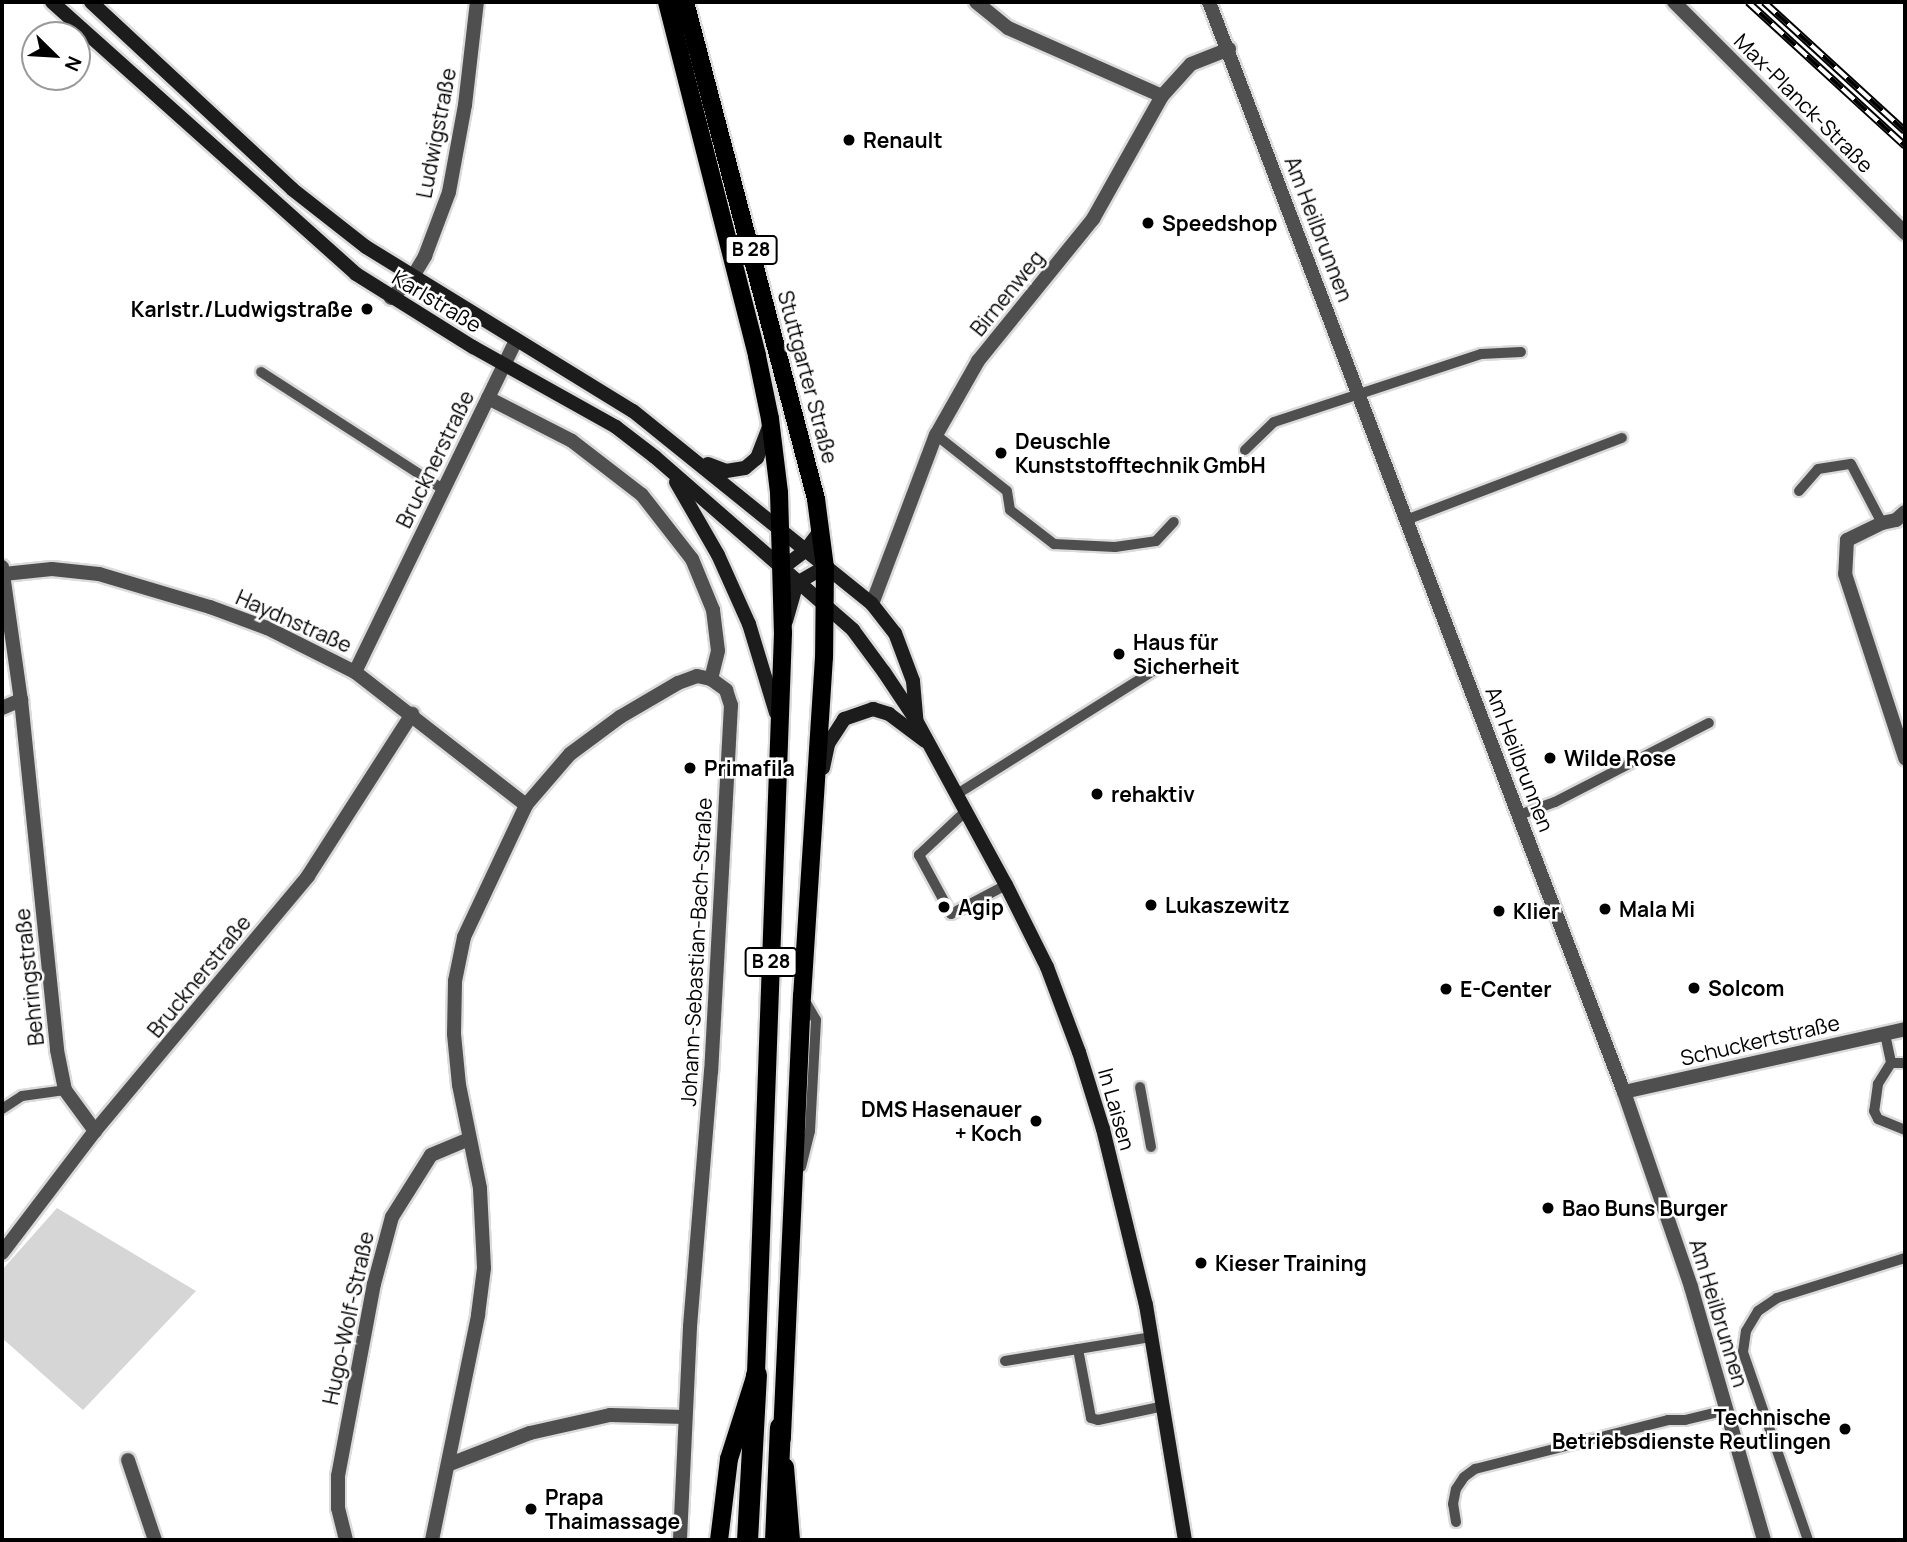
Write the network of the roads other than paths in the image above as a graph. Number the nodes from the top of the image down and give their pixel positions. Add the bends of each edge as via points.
1 (52, 2) edge
2 (91, 2) edge
3 (477, 2) edge
4 (667, 2) edge
5 (685, 2) edge
6 (976, 2) edge
7 (1209, 2) edge
8 (1674, 2) edge
9 (1229, 50) junction
10 (1162, 96) junction
11 (1905, 233) edge
12 (412, 278) junction
13 (391, 298) junction
14 (516, 340) junction
15 (1521, 352) dead end
16 (504, 365) junction
17 (261, 372) dead end
18 (1358, 393) junction
19 (488, 398) junction
20 (770, 419) junction
21 (936, 435) junction
22 (1622, 438) dead end
23 (1245, 450) dead end
24 (691, 455) junction
25 (670, 471) junction
26 (444, 490) junction
27 (1799, 491) dead end
28 (1905, 512) edge
29 (1406, 520) junction
30 (1174, 522) dead end
31 (1882, 523) junction
32 (778, 529) junction
33 (821, 530) junction
34 (805, 551) junction
35 (825, 567) junction
36 (781, 569) junction
37 (3, 570) edge
38 (797, 583) junction
39 (5, 600) edge
40 (872, 604) junction
41 (823, 605) junction
42 (783, 633) junction
43 (1155, 670) dead end
44 (355, 672) junction
45 (711, 679) junction
46 (21, 700) junction
47 (2, 708) edge
48 (412, 714) junction
49 (916, 720) junction
50 (1709, 723) dead end
51 (780, 726) junction
52 (927, 742) junction
53 (1905, 758) edge
54 (817, 794) junction
55 (957, 794) junction
56 (526, 806) junction
57 (967, 810) junction
58 (1518, 815) junction
59 (1006, 885) junction
60 (1905, 1029) edge
61 (1885, 1034) junction
62 (1891, 1063) junction
63 (1905, 1063) edge
64 (1140, 1087) dead end
65 (65, 1090) junction
66 (1624, 1093) junction
67 (2, 1109) edge
68 (1905, 1130) edge
69 (95, 1131) junction
70 (469, 1139) junction
71 (1151, 1147) dead end
72 (2, 1253) edge
73 (1905, 1258) edge
74 (1152, 1337) junction
75 (1077, 1349) junction
76 (1005, 1361) dead end
77 (755, 1374) junction
78 (1164, 1406) junction
79 (1726, 1410) junction
80 (685, 1417) junction
81 (780, 1427) junction
82 (128, 1460) dead end
83 (450, 1464) junction
84 (1456, 1522) dead end
85 (155, 1540) edge
86 (346, 1540) edge
87 (432, 1540) edge
88 (680, 1540) edge
89 (719, 1540) edge
90 (747, 1540) edge
91 (775, 1540) edge
92 (792, 1540) edge
93 (1185, 1540) edge
94 (1764, 1540) edge
95 (1808, 1540) edge

1 - 13 main road, Karlstraße via 336,258
2 - 12 main road, Karlstraße via 292,189
3 - 12 street, Ludwigstraße via 449,192
4 - 20 main road, Stuttgarter Straße / B 28
5 - 33 main road, Stuttgarter Straße / B 28 via 773,328
6 - 10 street via 1008,28
7 - 9 street, Am Heilbrunnen
8 - 11 street, Max-Planck-Straße
9 - 10 street, Birnenweg via 1191,64
9 - 18 street, Am Heilbrunnen
10 - 21 street, Birnenweg via 1101,207 978,361
12 - 13 street, Ludwigstraße
12 - 14 main road, Karlstraße
13 - 16 main road, Karlstraße
14 - 16 street, Brucknerstraße
14 - 24 main road, Karlstraße via 634,411
15 - 18 lane via 1481,354
16 - 19 street, Brucknerstraße
16 - 25 main road, Karlstraße via 616,427
17 - 26 lane
18 - 23 lane via 1274,422
18 - 29 street, Am Heilbrunnen
19 - 26 street, Brucknerstraße
19 - 45 street via 572,441 642,495 692,559 713,610 718,651
20 - 24 main road via 757,458 745,468 726,471
20 - 32 main road, Stuttgarter Straße / B 28 via 779,492
21 - 30 lane via 1007,491 1010,510 1054,544 1115,547 1156,541
21 - 40 street, Birnenweg
22 - 29 lane
24 - 32 main road, Karlstraße
25 - 36 main road, Karlstraße
25 - 51 main road via 718,555 749,624
26 - 44 street, Brucknerstraße
27 - 31 lane via 1818,469 1851,464
28 - 31 street
29 - 58 street, Am Heilbrunnen
31 - 53 street via 1847,540 1845,574
32 - 34 main road, Karlstraße
32 - 36 main road, B 28
33 - 34 main road
33 - 35 main road, Stuttgarter Straße / B 28
34 - 35 main road, Karlstraße
34 - 36 main road
35 - 38 main road
35 - 40 main road, In Laisen
35 - 41 main road, Stuttgarter Straße / B 28
36 - 38 main road, Karlstraße
36 - 42 main road, B 28
37 - 39 street, Behringstraße
37 - 44 street, Haydnstraße via 99,574 256,624
38 - 41 main road, Karlstraße
38 - 42 main road
39 - 46 street, Behringstraße
40 - 49 main road, In Laisen via 895,634 913,681
41 - 49 main road, In Laisen via 853,630
41 - 54 main road, B 28
42 - 51 main road, B 28
43 - 55 lane
44 - 48 street, Haydnstraße
45 - 56 street via 697,676 678,683 620,717 570,754
45 - 80 street, Johann-Sebastian-Bach-Straße via 726,690 731,705 711,1071
46 - 47 street
46 - 65 street, Behringstraße
48 - 56 street, Haydnstraße
48 - 69 street, Brucknerstraße via 308,876
49 - 52 main road, In Laisen
50 - 58 lane via 1555,802
51 - 77 main road, B 28
52 - 54 main road via 889,714 873,709 844,719 828,744
52 - 55 main road, In Laisen
54 - 81 main road, B 28
55 - 57 main road, In Laisen
56 - 70 street via 464,937 456,981 457,1059
57 - 59 main road, In Laisen
57 - 59 lane via 919,855 951,914
58 - 66 street, Am Heilbrunnen
59 - 74 main road, In Laisen via 1047,967 1079,1052 1103,1129
60 - 61 street, Schuckertstraße
61 - 62 lane
61 - 66 street, Schuckertstraße
62 - 63 lane
62 - 68 lane via 1878,1084 1874,1111 1878,1119
64 - 71 lane
65 - 67 lane via 22,1096
65 - 69 street, Behringstraße
66 - 79 street, Am Heilbrunnen via 1691,1287
69 - 72 street, Brucknerstraße
70 - 83 street via 480,1188 484,1268
70 - 86 street, Hugo-Wolf-Straße via 431,1155 392,1217 374,1284 338,1476 338,1508
73 - 95 lane via 1777,1298 1758,1311 1746,1331 1743,1352
74 - 75 lane
74 - 78 main road, In Laisen
75 - 76 lane
75 - 78 lane via 1091,1418
77 - 89 main road via 729,1459
77 - 90 highway, B 28
78 - 93 main road, In Laisen
79 - 84 lane via 1668,1420 1475,1469 1456,1489
79 - 94 street, Am Heilbrunnen
80 - 83 street via 610,1415 530,1433
80 - 88 street, Johann-Sebastian-Bach-Straße
81 - 91 highway, B 28
81 - 92 main road
82 - 85 street
83 - 87 street

